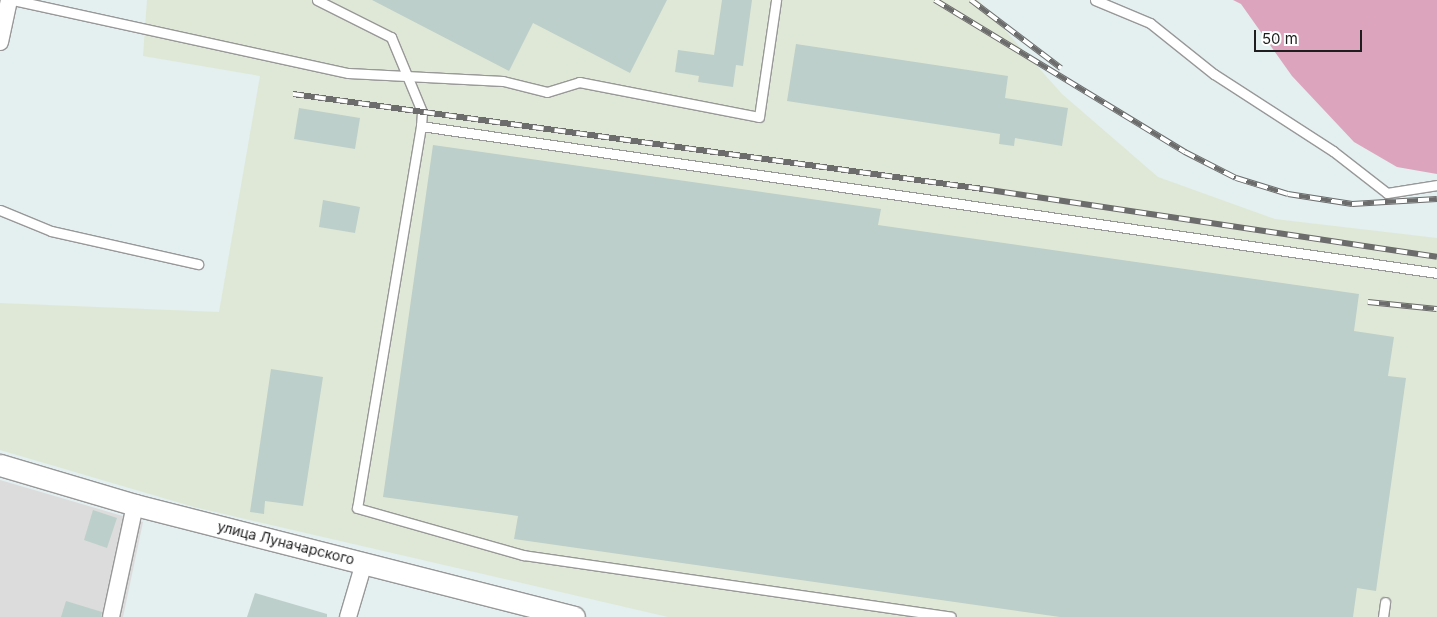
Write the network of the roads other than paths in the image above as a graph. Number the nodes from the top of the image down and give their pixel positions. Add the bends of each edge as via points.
1 (11, 0) edge
2 (317, 0) edge
3 (776, 0) edge
4 (1095, 0) edge
5 (0, 42) edge
6 (408, 76) junction
7 (421, 126) junction
8 (1437, 185) edge
9 (0, 210) edge
10 (198, 264) dead end
11 (1437, 272) edge
12 (0, 465) edge
13 (135, 505) junction
14 (364, 563) junction
15 (1385, 602) dead end
16 (111, 617) edge
17 (348, 617) edge
18 (574, 617) edge
19 (951, 617) edge
20 (1383, 617) edge

1 - 5 street
1 - 6 lane via 348,74
2 - 6 lane via 391,37
3 - 6 lane via 759,117 579,82 547,92 502,81
4 - 8 lane via 1150,23 1214,74 1333,151 1387,193
6 - 7 lane via 422,112
7 - 11 lane
7 - 19 lane via 357,508 523,555
9 - 10 lane via 51,230
12 - 13 street, улица Луначарского
13 - 14 street, улица Луначарского
13 - 16 street
14 - 17 street
14 - 18 street, улица Луначарского
15 - 20 lane

